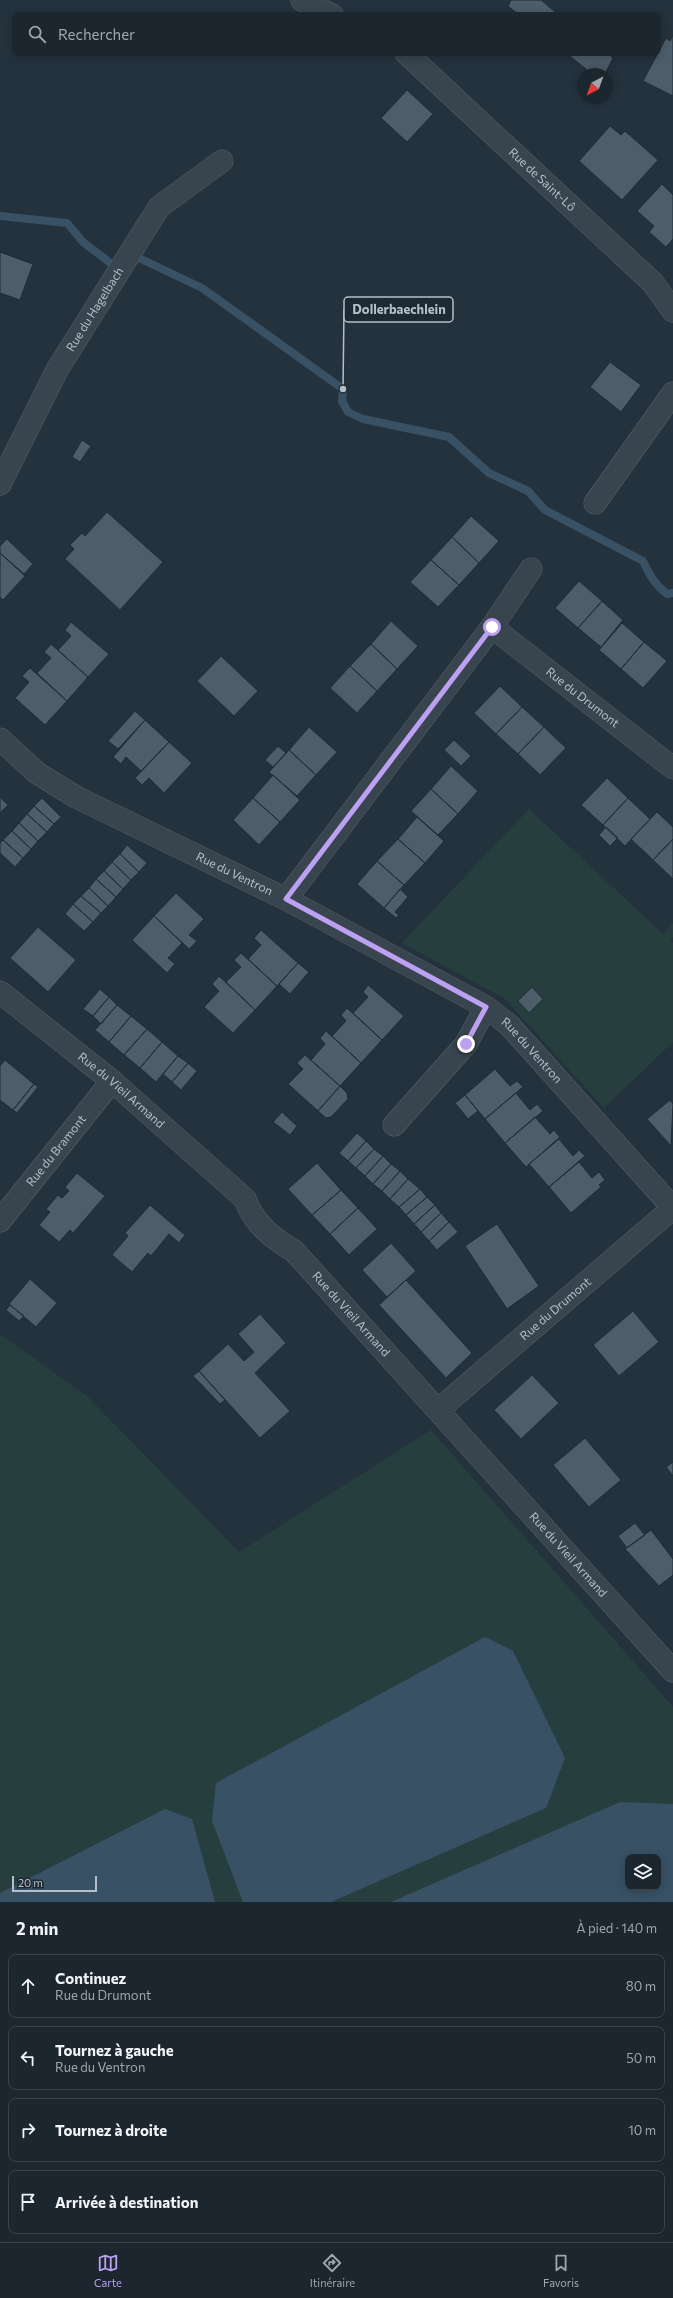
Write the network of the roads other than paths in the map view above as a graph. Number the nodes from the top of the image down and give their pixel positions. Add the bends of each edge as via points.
1 (302, 0) edge
2 (326, 12) edge
3 (409, 56) edge
4 (222, 160) dead end
5 (673, 311) edge
6 (673, 393) edge
7 (0, 484) edge
8 (595, 503) dead end
9 (531, 569) dead end
10 (492, 627) junction
11 (0, 739) edge
12 (673, 768) edge
13 (286, 899) junction
14 (0, 992) edge
15 (486, 1007) junction
16 (112, 1081) junction
17 (394, 1125) dead end
18 (673, 1208) edge
19 (0, 1221) edge
20 (438, 1410) junction
21 (673, 1671) edge

1 - 2 street
3 - 5 street, Rue de Saint-Lô via 653,283
4 - 7 street, Rue du Hagelbach via 158,207 57,370
6 - 8 street
9 - 10 street
10 - 12 street, Rue du Drumont
10 - 13 street
11 - 13 street, Rue du Ventron via 37,773 76,797
13 - 15 street, Rue du Ventron
14 - 16 street, Rue du Vieil Armand
15 - 17 street via 466,1044
15 - 18 street, Rue du Ventron via 509,1025
16 - 19 street, Rue du Bramont
16 - 20 street, Rue du Vieil Armand via 245,1199 250,1214 274,1240 294,1251
18 - 20 street, Rue du Drumont
20 - 21 street, Rue du Vieil Armand

